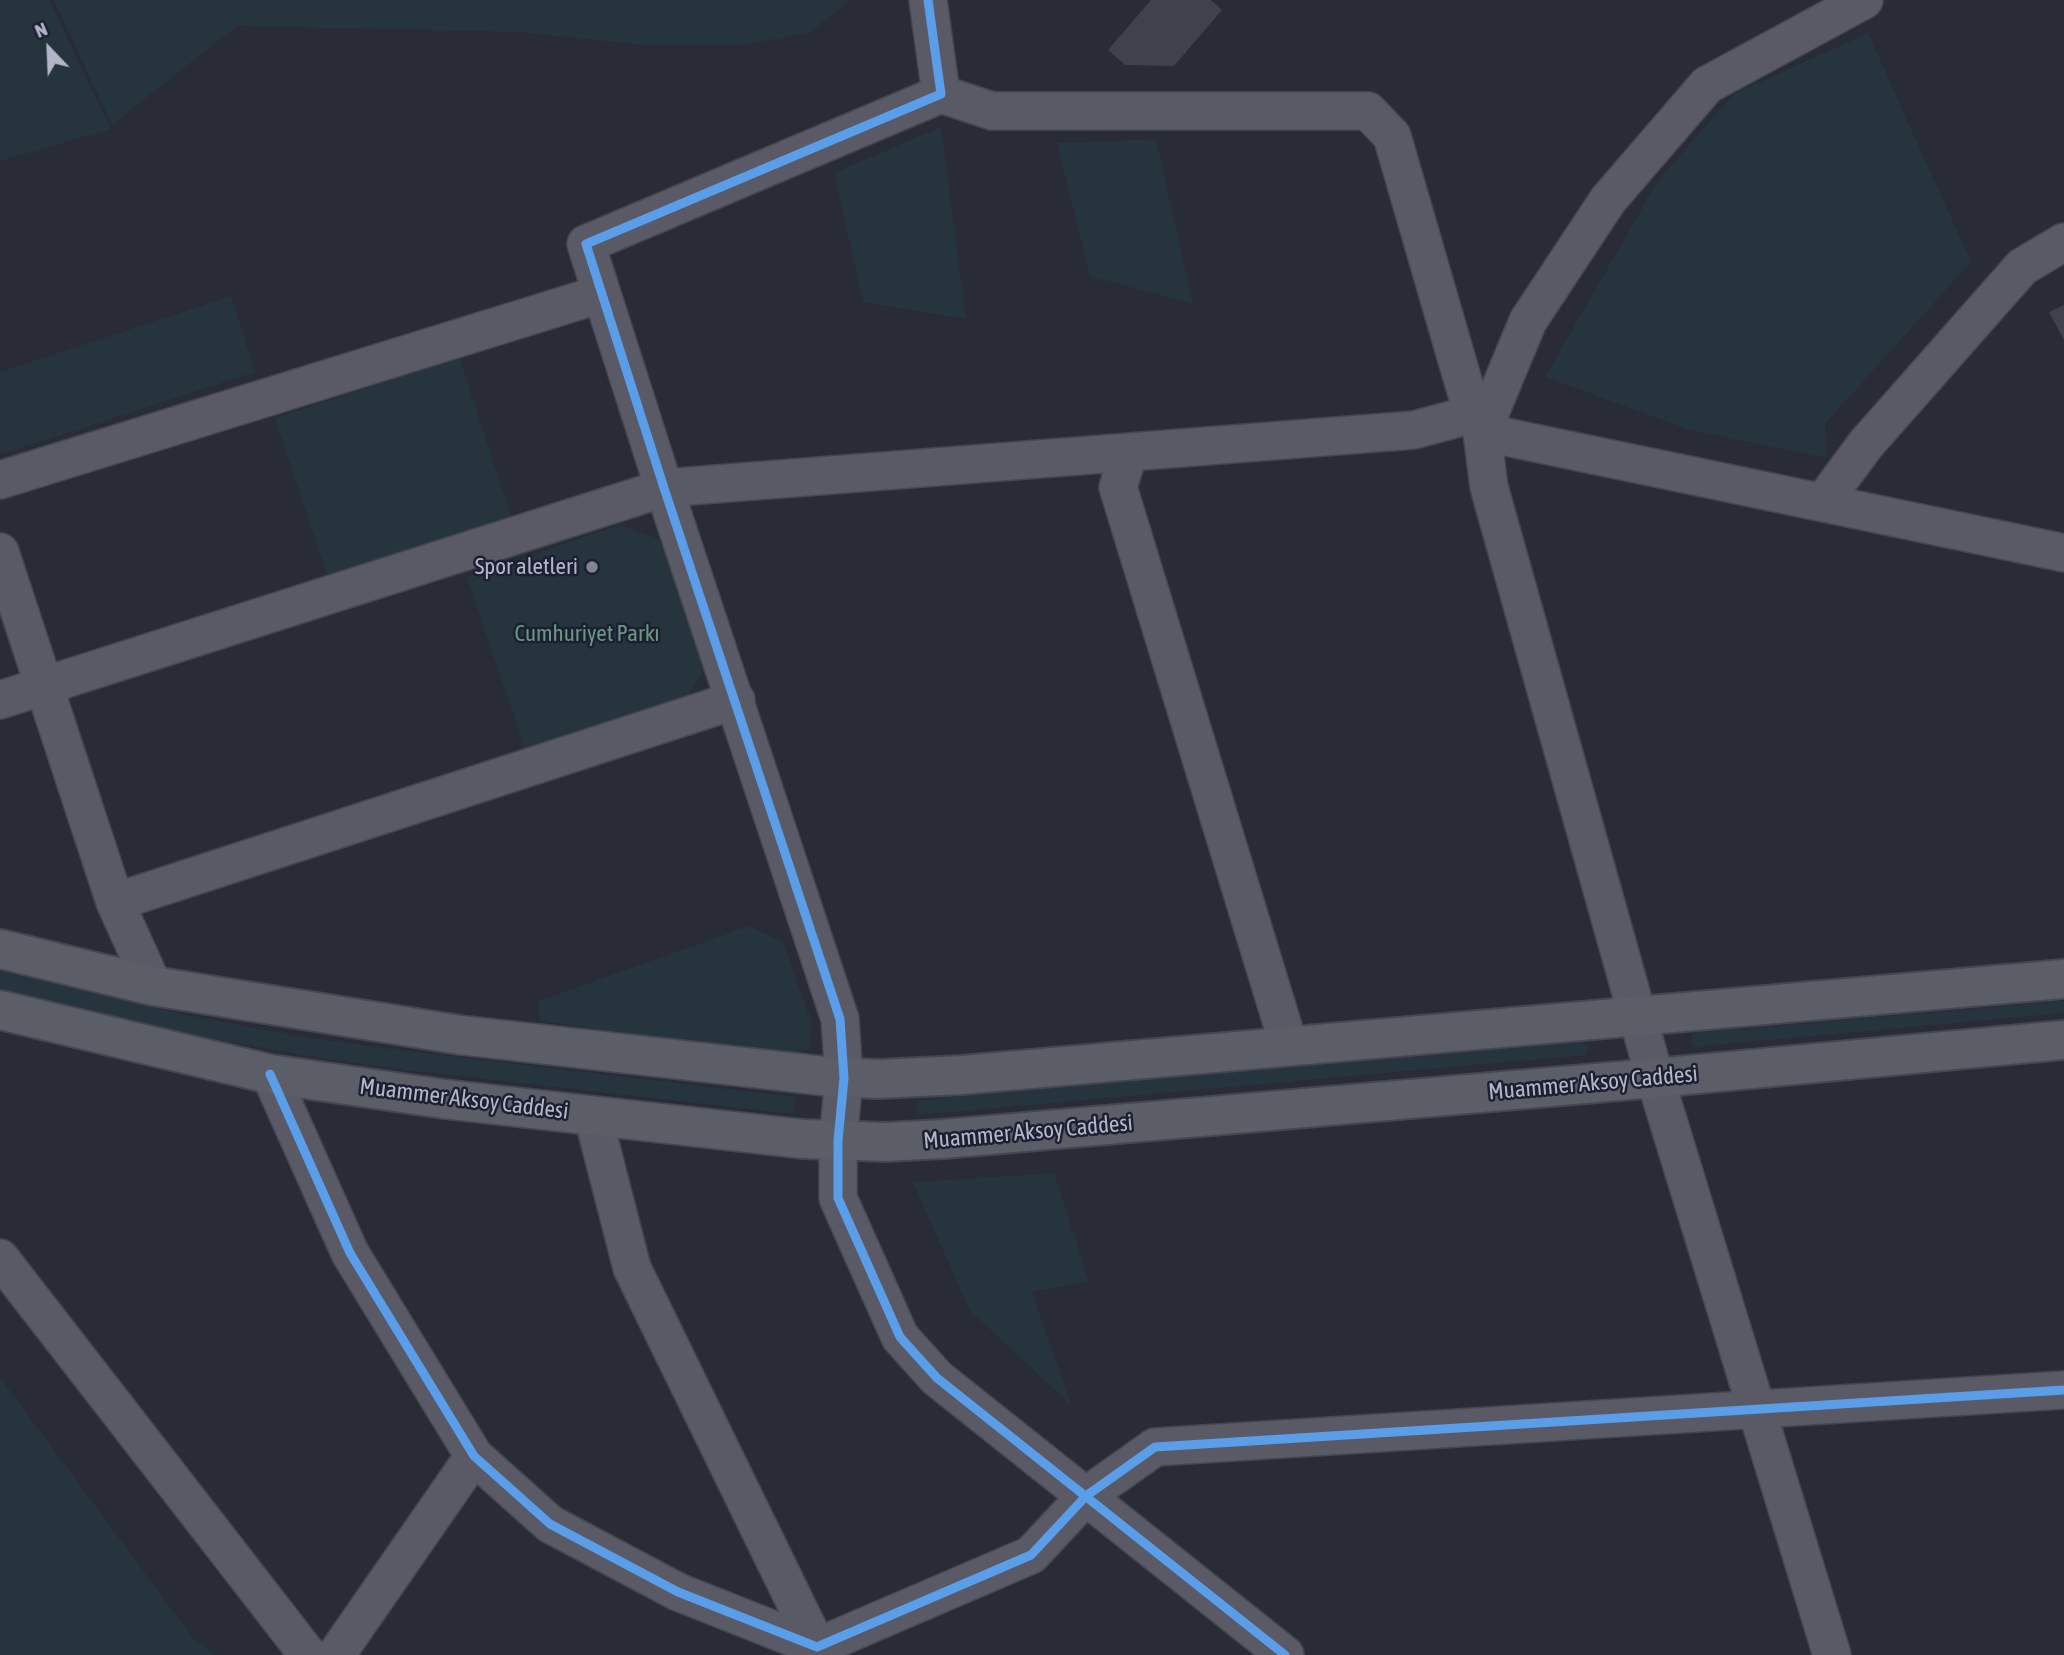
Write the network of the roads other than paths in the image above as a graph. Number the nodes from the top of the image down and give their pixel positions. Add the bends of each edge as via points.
1 (929, 0) edge
2 (1864, 0) edge
3 (941, 94) junction
4 (2064, 242) edge
5 (601, 295) junction
6 (1477, 423) junction
7 (1129, 452) junction
8 (0, 480) edge
9 (664, 488) junction
10 (1823, 502) junction
11 (0, 552) edge
12 (2064, 553) edge
13 (44, 686) junction
14 (0, 700) edge
15 (736, 700) junction
16 (115, 902) junction
17 (0, 949) edge
18 (2064, 979) edge
19 (153, 986) junction
20 (0, 1010) edge
21 (1639, 1015) junction
22 (2064, 1040) edge
23 (1289, 1046) junction
24 (270, 1073) junction
25 (844, 1078) junction
26 (1655, 1078) junction
27 (593, 1116) junction
28 (838, 1141) junction
29 (0, 1258) edge
30 (2064, 1390) edge
31 (1756, 1408) junction
32 (474, 1456) junction
33 (1086, 1496) junction
34 (819, 1651) edge
35 (308, 1655) edge
36 (336, 1655) edge
37 (1285, 1655) edge
38 (1832, 1655) edge

1 - 3 street
2 - 6 street via 1707,85 1608,200 1528,320
3 - 5 street via 586,244
3 - 6 street via 992,111 1368,111 1392,136
4 - 10 street via 2022,267 1866,444
5 - 8 street
5 - 9 street
6 - 7 street
6 - 10 street
6 - 21 street via 1489,487
7 - 9 street
7 - 23 street via 1118,487
9 - 13 street
9 - 15 street
10 - 12 street
11 - 13 street
13 - 14 street
13 - 16 street
15 - 16 street
15 - 25 street via 840,1019
16 - 19 street
17 - 19 main road
18 - 21 main road
19 - 25 main road via 460,1035
20 - 24 main road, Muammer Aksoy Caddesi
21 - 23 main road
21 - 26 street
22 - 26 main road, Muammer Aksoy Caddesi
23 - 25 main road via 962,1075
24 - 27 main road, Muammer Aksoy Caddesi
24 - 32 street via 350,1253
25 - 28 street
26 - 28 main road, Muammer Aksoy Caddesi via 943,1139
26 - 31 street
27 - 28 main road, Muammer Aksoy Caddesi
27 - 34 street via 632,1268
28 - 33 street via 838,1198 901,1337 937,1378
29 - 35 street
30 - 31 street
31 - 33 street via 1155,1447
31 - 38 street
32 - 34 street via 550,1524 678,1592
32 - 36 street
33 - 34 street via 1031,1555
33 - 37 street

